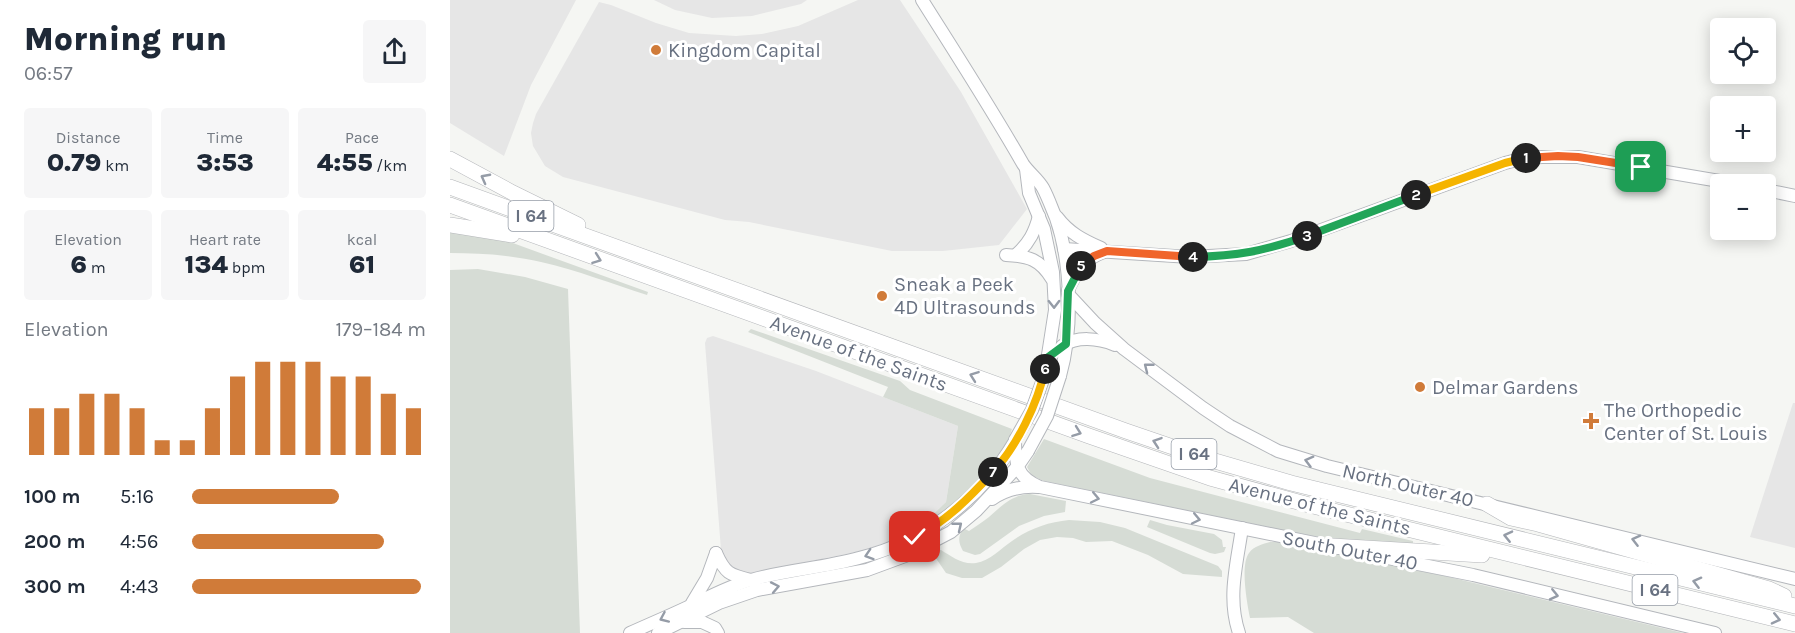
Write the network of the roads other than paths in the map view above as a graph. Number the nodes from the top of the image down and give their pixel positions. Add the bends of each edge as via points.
1 (922, 0) edge
2 (450, 159) edge
3 (1026, 168) junction
4 (1710, 179) edge
5 (450, 187) edge
6 (1776, 192) edge
7 (1795, 196) edge
8 (450, 205) edge
9 (1053, 212) junction
10 (1039, 216) junction
11 (450, 225) edge
12 (542, 239) junction
13 (611, 245) junction
14 (1064, 249) junction
15 (1107, 251) junction
16 (1054, 283) junction
17 (1068, 293) junction
18 (1066, 344) junction
19 (1124, 349) junction
20 (1047, 358) junction
21 (1014, 444) junction
22 (1017, 467) junction
23 (1040, 487) junction
24 (1487, 504) junction
25 (978, 508) junction
26 (1242, 528) junction
27 (1332, 546) junction
28 (1515, 556) junction
29 (1795, 579) edge
30 (752, 580) junction
31 (1795, 601) edge
32 (719, 603) junction
33 (689, 606) junction
34 (1795, 606) edge
35 (680, 622) junction
36 (1795, 624) edge
37 (630, 633) edge
38 (658, 633) edge
39 (719, 633) edge
40 (1239, 633) edge
41 (1715, 633) edge

1 - 3 street
13 -> 2 highway
3 - 9 street via 1043,188
3 - 10 street via 1029,193
4 - 15 street via 1578,157 1524,158 1269,249 1190,257
5 - 13 highway, Avenue of the Saints / I 64
6 - 7 street
8 - 12 highway, Avenue of the Saints / I 64
9 - 14 street
9 - 15 street via 1078,238
10 - 16 street
10 - 16 street via 1031,238 1012,254 1038,261
11 - 12 highway
12 -> 28 highway, Avenue of the Saints / I 64 via 1169,465 1309,505
34 -> 13 highway, Avenue of the Saints / I 64 via 1343,496 1208,459
14 - 15 street
14 - 17 street
15 - 17 street via 1081,266
16 -> 20 street via 1055,310
17 - 18 street
17 - 19 street, North Outer 40
18 - 19 street via 1093,339
18 - 20 street
18 - 22 street, bridge via 1047,416
24 -> 19 street, North Outer 40 via 1278,451 1230,426
20 - 21 street, bridge via 1032,410
21 - 22 street
21 -> 30 street via 965,503 923,533 860,558
22 - 23 street, South Outer 40 via 1030,483
22 - 25 street
23 - 25 street via 999,494
23 -> 26 street, South Outer 40
29 -> 24 street, North Outer 40
24 - 31 highway via 1511,518 1769,589
32 -> 25 street via 757,590 867,570 889,562 951,531
26 - 27 street, South Outer 40
26 - 40 street via 1233,592
27 - 28 highway
27 -> 41 street, South Outer 40
28 -> 36 highway, Avenue of the Saints / I 64
30 - 33 street
30 - 33 street via 736,577 723,568 716,553 703,587
32 - 35 street
32 - 39 street
33 -> 37 street
35 - 38 street
35 - 39 street via 702,622

